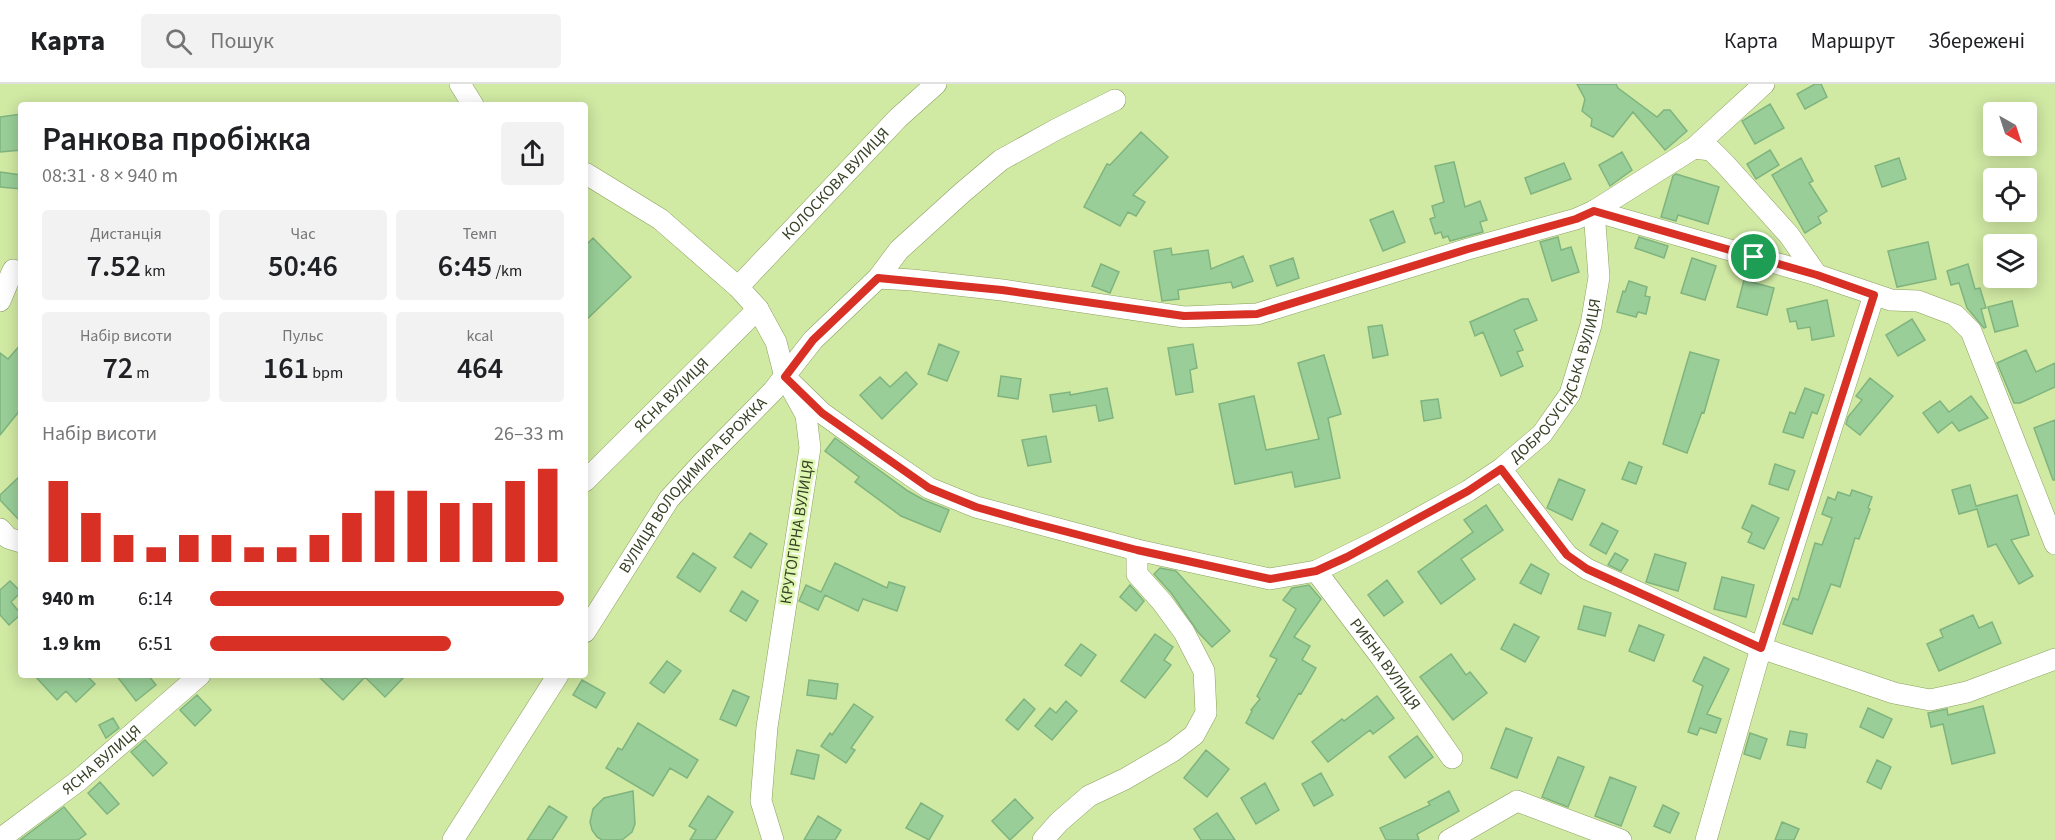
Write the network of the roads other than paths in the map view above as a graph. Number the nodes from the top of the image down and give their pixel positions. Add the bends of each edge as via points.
1 (460, 84) edge
2 (936, 84) edge
3 (1764, 84) edge
4 (1115, 100) dead end
5 (471, 102) edge
6 (1694, 148) junction
7 (588, 175) edge
8 (1594, 211) junction
9 (11, 270) edge
10 (1817, 275) junction
11 (878, 278) junction
12 (738, 287) junction
13 (1874, 295) junction
14 (0, 301) edge
15 (758, 309) junction
16 (785, 377) junction
17 (1501, 469) junction
18 (588, 478) edge
19 (2055, 544) edge
20 (1137, 550) junction
21 (1316, 571) junction
22 (588, 627) edge
23 (1761, 648) junction
24 (2055, 659) edge
25 (556, 678) edge
26 (178, 682) edge
27 (1452, 758) dead end
28 (0, 840) edge
29 (453, 840) edge
30 (773, 840) edge
31 (1043, 840) edge
32 (1449, 840) edge
33 (1621, 840) edge
34 (1706, 840) edge

1 - 5 street
2 - 12 street, КОЛОСКОВА ВУЛИЦЯ via 898,118
3 - 6 street
4 - 11 street, ВУЛИЦЯ ВОЛОДИМИРА БРОЖКА via 1001,160 899,250
6 - 8 street
6 - 10 street via 1711,150 1725,164 1789,235
7 - 12 street, КРУТОГІРНА ВУЛИЦЯ via 660,219
8 - 10 street
8 - 11 street via 1257,314 1184,316 1002,290
8 - 17 street, ДОБРОСУСІДСЬКА ВУЛИЦЯ via 1599,277 1591,325 1570,394 1542,434
9 - 14 street
10 - 13 street
11 - 16 street, ВУЛИЦЯ ВОЛОДИМИРА БРОЖКА via 813,340
12 - 15 street, КРУТОГІРНА ВУЛИЦЯ
13 - 19 street via 1918,301 1955,315 1971,332
13 - 23 street
15 - 16 street, КРУТОГІРНА ВУЛИЦЯ via 776,342
15 - 18 street, ЯСНА ВУЛИЦЯ
16 - 20 street, ДОБРОСУСІДСЬКА ВУЛИЦЯ via 822,413 929,488 976,507
16 - 22 street, ВУЛИЦЯ ВОЛОДИМИРА БРОЖКА via 669,499
16 - 30 street, КРУТОГІРНА ВУЛИЦЯ via 806,415 810,448 767,727 761,801
17 - 21 street, ДОБРОСУСІДСЬКА ВУЛИЦЯ via 1387,536
17 - 23 street via 1567,555 1587,569
20 - 21 street, ДОБРОСУСІДСЬКА ВУЛИЦЯ via 1270,579
20 - 31 street via 1137,574 1184,632 1204,670 1206,713 1194,735 1125,779 1089,796
21 - 27 street, РИБНА ВУЛИЦЯ
23 - 24 street via 1894,693 1929,700 1967,692
23 - 34 street
25 - 29 street
26 - 28 street, ЯСНА ВУЛИЦЯ via 78,781
32 - 33 street via 1516,801

